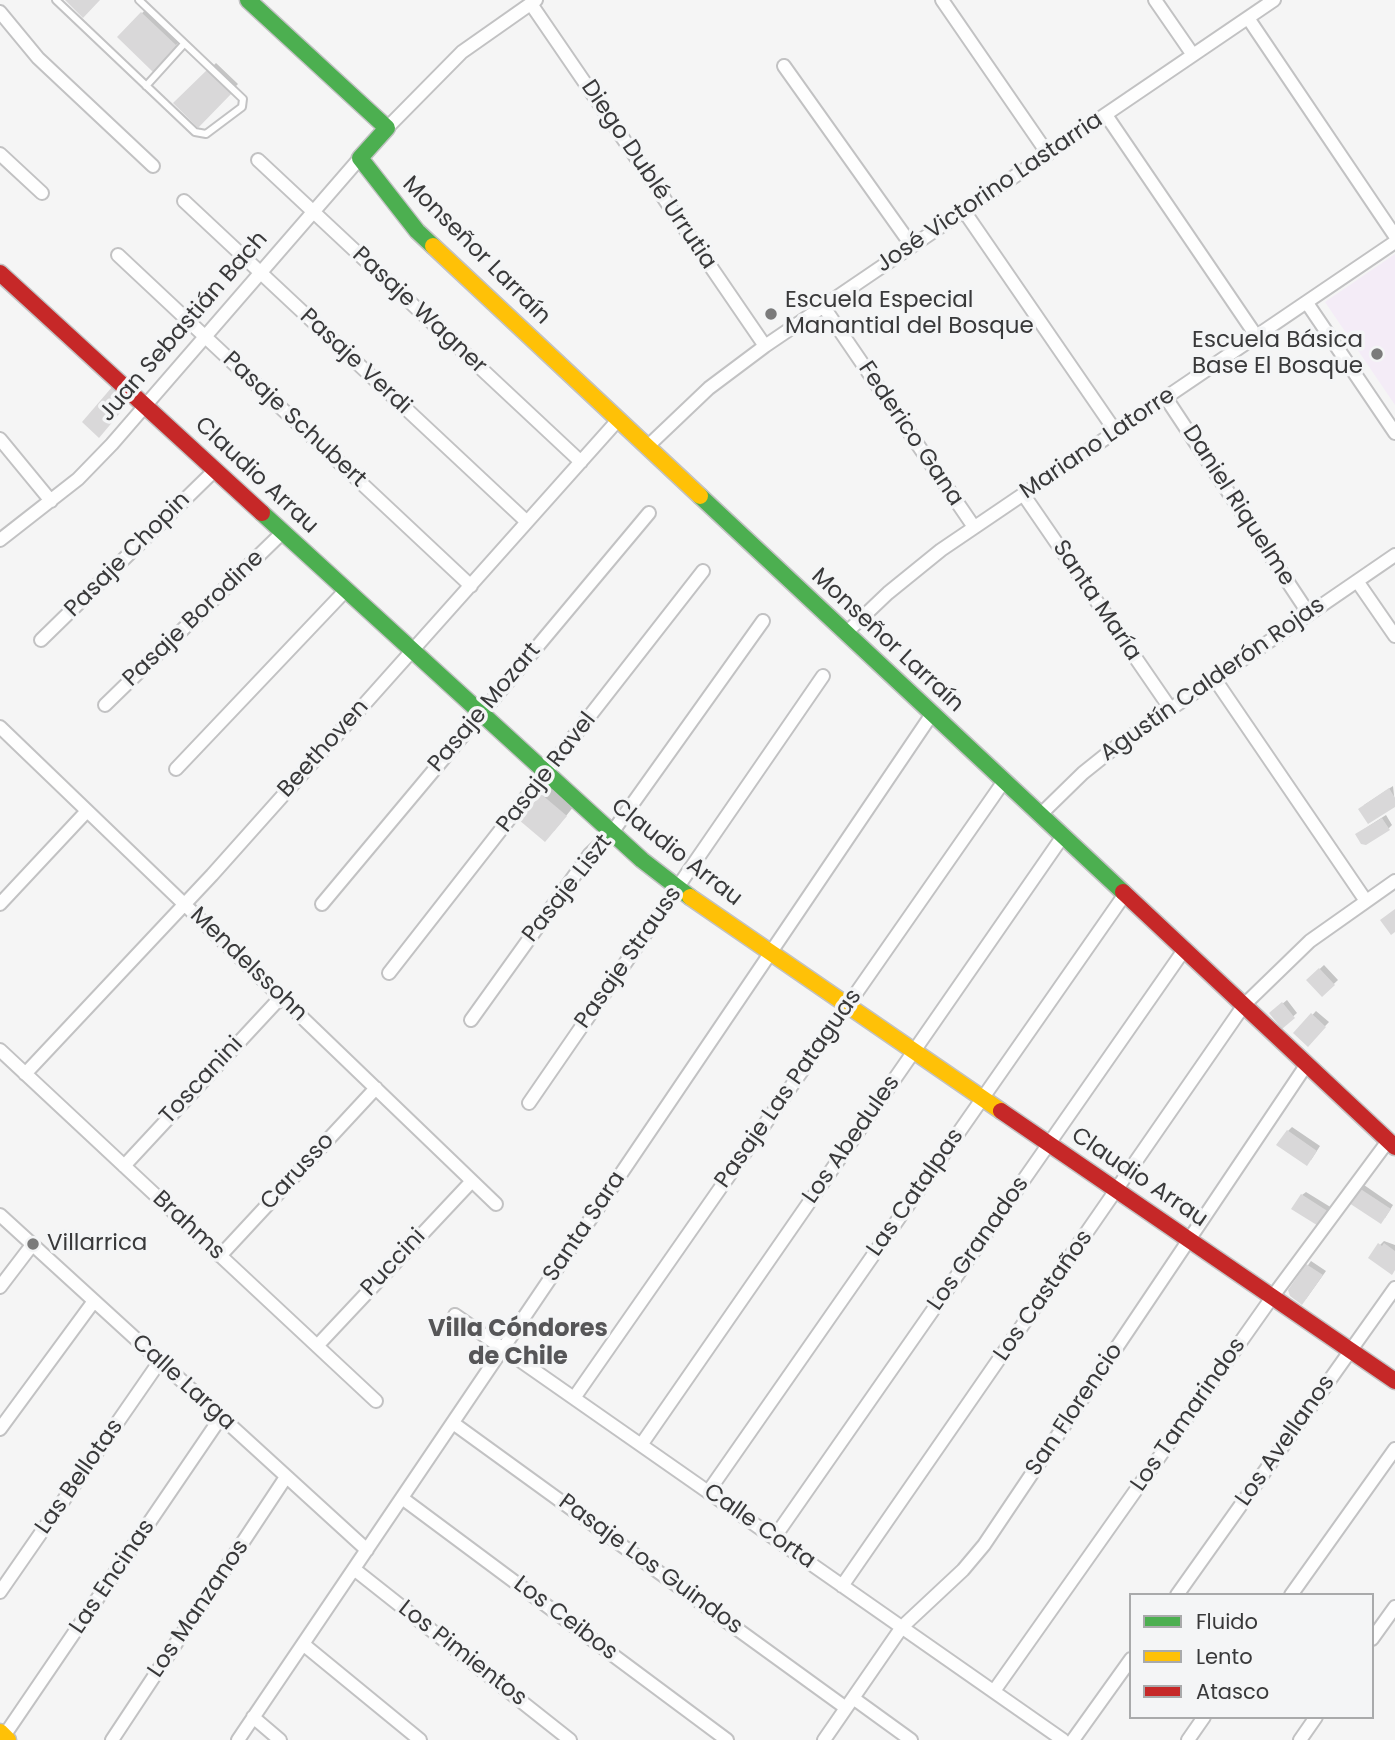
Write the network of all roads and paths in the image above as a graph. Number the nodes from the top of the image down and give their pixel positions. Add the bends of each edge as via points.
1 (56, 0) edge
2 (139, 0) edge
3 (248, 0) edge
4 (942, 0) edge
5 (1155, 0) edge
6 (1274, 0) edge
7 (534, 2) edge
8 (0, 12) edge
9 (1248, 18) junction
10 (184, 44) junction
11 (1193, 55) junction
12 (784, 66) dead end
13 (146, 86) junction
14 (1106, 114) junction
15 (387, 128) junction
16 (0, 153) edge
17 (1048, 153) junction
18 (360, 158) junction
19 (258, 160) dead end
20 (153, 166) dead end
21 (42, 193) dead end
22 (184, 201) dead end
23 (964, 211) junction
24 (313, 212) junction
25 (1395, 236) edge
26 (1395, 242) edge
27 (912, 246) junction
28 (118, 255) dead end
29 (0, 273) edge
30 (261, 273) junction
31 (1307, 303) junction
32 (823, 306) junction
33 (205, 337) junction
34 (1257, 337) junction
35 (765, 345) junction
36 (1166, 398) junction
37 (146, 407) junction
38 (618, 420) junction
39 (1116, 432) junction
40 (1395, 433) edge
41 (0, 439) edge
42 (647, 447) junction
43 (581, 461) junction
44 (215, 470) junction
45 (1023, 494) junction
46 (51, 501) junction
47 (649, 513) dead end
48 (527, 522) junction
49 (974, 527) junction
50 (283, 532) junction
51 (0, 540) edge
52 (1395, 555) edge
53 (703, 571) dead end
54 (1357, 581) junction
55 (471, 586) junction
56 (346, 590) junction
57 (1309, 614) junction
58 (763, 621) dead end
59 (846, 633) junction
60 (1395, 636) edge
61 (41, 640) dead end
62 (412, 651) junction
63 (823, 676) dead end
64 (1214, 678) junction
65 (105, 705) dead end
66 (1170, 708) junction
67 (480, 714) junction
68 (932, 714) junction
69 (0, 727) edge
70 (176, 769) dead end
71 (547, 775) junction
72 (1004, 781) junction
73 (87, 811) junction
74 (1040, 815) junction
75 (611, 834) junction
76 (1063, 836) junction
77 (1395, 881) edge
78 (677, 888) junction
79 (1125, 894) junction
80 (1366, 901) junction
81 (0, 904) edge
82 (184, 904) junction
83 (322, 904) dead end
84 (1184, 950) junction
85 (771, 952) junction
86 (389, 973) dead end
87 (281, 997) junction
88 (848, 1005) junction
89 (1244, 1006) junction
90 (471, 1020) dead end
91 (0, 1050) edge
92 (914, 1050) junction
93 (1307, 1064) junction
94 (25, 1074) junction
95 (376, 1088) junction
96 (982, 1097) junction
97 (529, 1102) dead end
98 (1049, 1143) junction
99 (1392, 1144) edge
100 (124, 1166) junction
101 (472, 1181) junction
102 (1118, 1190) junction
103 (496, 1204) dead end
104 (0, 1215) edge
105 (1189, 1240) junction
106 (32, 1245) junction
107 (220, 1256) junction
108 (0, 1287) edge
109 (1395, 1288) edge
110 (1272, 1296) junction
111 (94, 1301) junction
112 (454, 1315) dead end
113 (317, 1346) junction
114 (503, 1349) junction
115 (1351, 1350) junction
116 (160, 1361) junction
117 (1395, 1381) edge
118 (574, 1398) junction
119 (376, 1401) dead end
120 (221, 1417) junction
121 (453, 1423) junction
122 (0, 1429) edge
123 (641, 1445) junction
124 (1395, 1449) edge
125 (286, 1477) junction
126 (708, 1492) junction
127 (402, 1497) junction
128 (774, 1538) junction
129 (366, 1550) junction
130 (354, 1569) junction
131 (842, 1586) junction
132 (0, 1592) edge
133 (1178, 1593) edge
134 (1292, 1593) edge
135 (1395, 1607) edge
136 (902, 1627) junction
137 (1374, 1636) edge
138 (303, 1644) junction
139 (1129, 1662) edge
140 (993, 1691) junction
141 (850, 1703) junction
142 (253, 1717) junction
143 (1203, 1719) edge
144 (1315, 1719) edge
145 (4, 1736) edge
146 (112, 1740) edge
147 (238, 1740) edge
148 (280, 1740) edge
149 (420, 1740) edge
150 (570, 1740) edge
151 (727, 1740) edge
152 (824, 1740) edge
153 (911, 1740) edge
154 (1063, 1740) edge
155 (1073, 1740) edge
156 (1188, 1740) edge
157 (1300, 1740) edge

1 - 13 lane
2 - 10 lane
3 - 15 street
4 - 17 street
5 - 11 street
6 - 9 street, José Victorino Lastarria
7 - 15 street via 462,52
7 - 35 street, Diego Dublé Urrutia
8 - 20 street via 28,49
9 - 11 street, José Victorino Lastarria
9 - 25 street
10 - 13 lane
10 - 13 lane via 242,96 242,107 200,135
11 - 14 street, José Victorino Lastarria
12 - 27 street
14 - 17 street, José Victorino Lastarria
14 - 34 street
15 - 18 street, Juan Sebastián Bach
16 - 21 street
17 - 23 street, José Victorino Lastarria
18 - 24 street, Juan Sebastián Bach
18 - 38 street, Monseñor Larraín via 417,231
19 - 24 street, Pasaje Wagner
22 - 30 street, Pasaje Verdi
23 - 27 street, José Victorino Lastarria
23 - 39 street
24 - 30 street, Juan Sebastián Bach
24 - 43 street, Pasaje Wagner
26 - 31 street, Mariano Latorre
27 - 32 street, José Victorino Lastarria
28 - 33 street, Pasaje Schubert
29 - 37 street, Claudio Arrau
30 - 33 street, Juan Sebastián Bach
30 - 48 street, Pasaje Verdi
31 - 34 street, Mariano Latorre
31 - 40 street
32 - 35 street, José Victorino Lastarria
32 - 49 street, Federico Gana
33 - 37 street, Juan Sebastián Bach
33 - 55 street, Pasaje Schubert
34 - 36 street, Mariano Latorre
35 - 42 street, José Victorino Lastarria via 702,394
36 - 39 street, Mariano Latorre
36 - 57 street, Daniel Riquelme
37 - 44 street, Claudio Arrau
37 - 46 street, Juan Sebastián Bach
38 - 42 street, Monseñor Larraín
38 - 43 street, Beethoven
39 - 45 street, Mariano Latorre
41 - 46 street
42 - 59 street, Monseñor Larraín
43 - 48 street, Beethoven
44 - 50 street, Claudio Arrau
44 - 61 street, Pasaje Chopin
45 - 49 street, Mariano Latorre
45 - 66 street, Santa María
46 - 51 street, Juan Sebastián Bach
47 - 67 street, Pasaje Mozart
48 - 55 street, Beethoven
49 - 59 street, Mariano Latorre via 910,574
50 - 56 street, Claudio Arrau
50 - 65 street, Pasaje Borodine
52 - 54 street, Agustín Calderón Rojas
53 - 71 street, Pasaje Ravel
54 - 57 street, Agustín Calderón Rojas
54 - 60 street
55 - 62 street, Beethoven
56 - 62 street, Claudio Arrau
56 - 70 street
57 - 64 street, Agustín Calderón Rojas
58 - 75 street, Pasaje Liszt
59 - 68 street, Monseñor Larraín
62 - 67 street, Claudio Arrau
62 - 82 street, Beethoven
63 - 78 street, Pasaje Strauss
64 - 66 street, Agustín Calderón Rojas
64 - 80 street
66 - 74 street, Agustín Calderón Rojas via 1083,773
67 - 71 street, Claudio Arrau
67 - 83 street, Pasaje Mozart
68 - 72 street, Monseñor Larraín
68 - 85 street, Santa Sara
69 - 73 street, Mendelssohn
71 - 75 street, Claudio Arrau
71 - 86 street, Pasaje Ravel
72 - 74 street, Monseñor Larraín
72 - 88 street, Pasaje Las Pataguas
73 - 81 street
73 - 82 street, Mendelssohn
74 - 76 street, Monseñor Larraín
75 - 78 street, Claudio Arrau
75 - 90 street, Pasaje Liszt via 590,854
76 - 79 street, Monseñor Larraín
76 - 92 street, Los Abedules
77 - 80 street, Los Castaños
78 - 85 street, Claudio Arrau
78 - 97 street, Pasaje Strauss
79 - 84 street, Monseñor Larraín
79 - 96 street, Las Catalpas
80 - 89 street, Los Castaños via 1310,941
82 - 87 street, Mendelssohn
82 - 94 street, Beethoven
84 - 89 street, Monseñor Larraín
84 - 98 street, Los Granados
85 - 88 street, Claudio Arrau
85 - 114 street, Santa Sara
87 - 95 street, Mendelssohn
87 - 100 street, Toscanini
88 - 92 street, Claudio Arrau
88 - 118 street, Pasaje Las Pataguas
89 - 93 street, Monseñor Larraín
89 - 102 street, Los Castaños
91 - 94 street, Brahms
92 - 96 street, Claudio Arrau
92 - 123 street, Los Abedules
93 - 99 street, Monseñor Larraín
93 - 105 street, San Florencio
94 - 100 street, Brahms
95 - 101 street, Mendelssohn
95 - 107 street, Carusso
96 - 98 street, Claudio Arrau
96 - 126 street, Las Catalpas
98 - 102 street, Claudio Arrau
98 - 128 street, Los Granados
99 - 110 street, Los Tamarindos
100 - 107 street, Brahms
101 - 103 street, Mendelssohn
101 - 113 street, Puccini
102 - 105 street, Claudio Arrau
102 - 131 street, Los Castaños
104 - 106 street, Calle Larga
105 - 110 street, Claudio Arrau
105 - 136 street, San Florencio via 984,1545
106 - 108 street
106 - 111 street, Calle Larga
107 - 113 street, Brahms
109 - 115 street, Los Avellanos
110 - 115 street, Claudio Arrau
110 - 140 street, Los Tamarindos
111 - 116 street, Calle Larga
111 - 122 street
112 - 114 street, Calle Corta
113 - 119 street, Brahms
114 - 118 street, Calle Corta
114 - 121 street, Santa Sara
115 - 117 street, Claudio Arrau
115 - 133 street, Los Avellanos
116 - 120 street, Calle Larga
116 - 132 street, Las Bellotas
118 - 123 street, Calle Corta
120 - 125 street, Calle Larga
120 - 145 street, Las Encinas
121 - 127 street, Santa Sara
121 - 141 street, Pasaje Los Guindos
123 - 126 street, Calle Corta
124 - 134 street
125 - 129 street, Calle Larga
125 - 146 street, Los Manzanos
126 - 128 street, Calle Corta
127 - 129 street, Santa Sara
127 - 151 street, Los Ceibos
128 - 131 street, Calle Corta
129 - 130 street, Santa Sara
130 - 138 street, Santa Sara
130 - 150 street, Los Pimientos
131 - 136 street, Calle Corta
135 - 137 street
136 - 140 street, Calle Corta
136 - 141 street, San Florencio
138 - 142 street, Santa Sara
138 - 149 street
139 - 155 street
140 - 154 street, Calle Corta
141 - 152 street, San Florencio
141 - 153 street, Pasaje Los Guindos
142 - 147 street, Santa Sara
142 - 148 street
143 - 156 street
144 - 157 street

